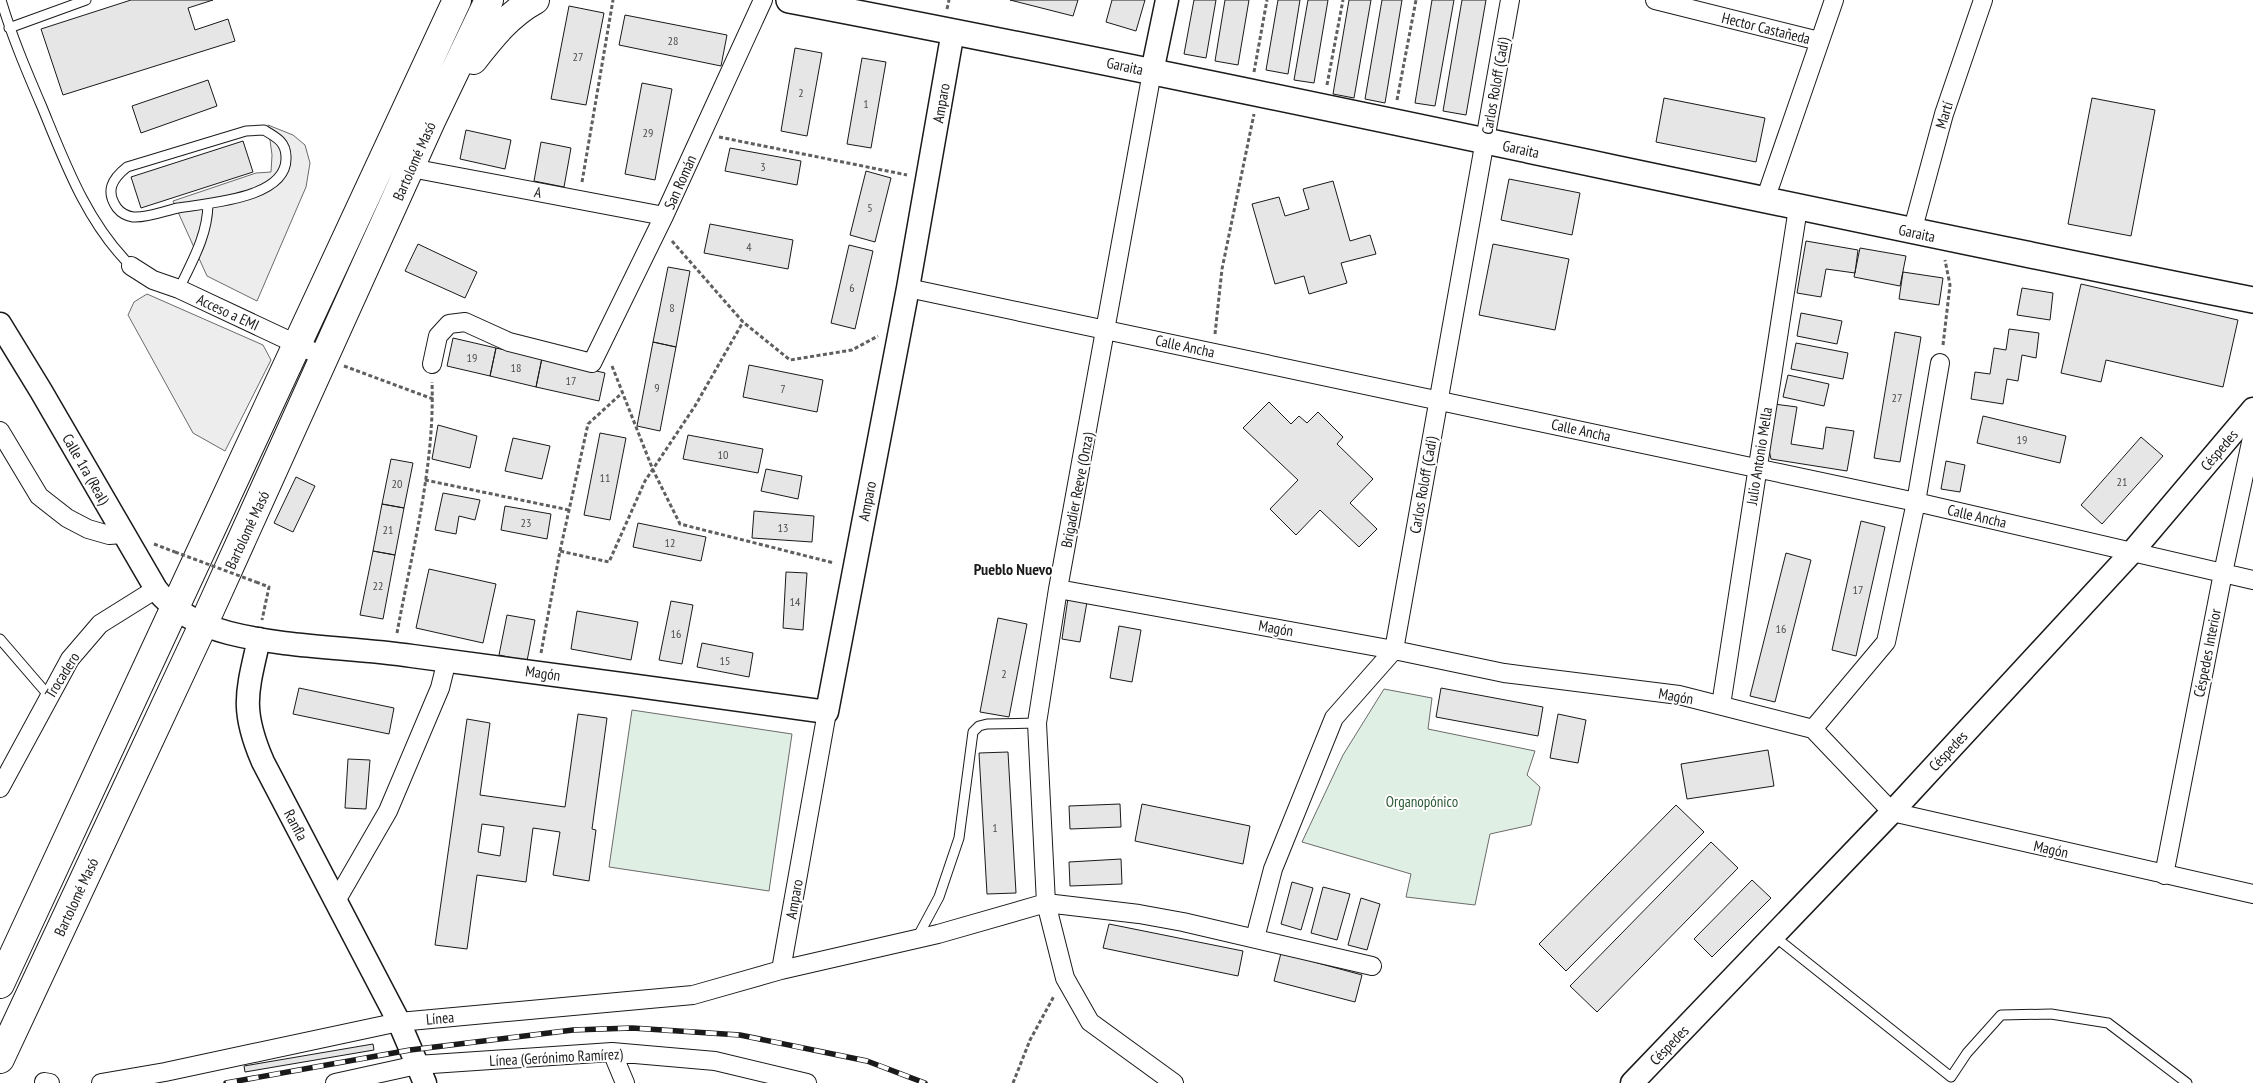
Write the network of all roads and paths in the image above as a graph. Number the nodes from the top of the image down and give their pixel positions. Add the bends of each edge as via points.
1 (1, 0) edge
2 (86, 0) edge
3 (456, 0) edge
4 (489, 0) edge
5 (535, 0) edge
6 (613, 0) edge
7 (763, 0) edge
8 (789, 0) edge
9 (1167, 0) edge
10 (1268, 0) edge
11 (1343, 0) edge
12 (1416, 0) edge
13 (1510, 0) edge
14 (1654, 0) edge
15 (1834, 0) edge
16 (1982, 0) edge
17 (10, 28) junction
18 (953, 31) junction
19 (1819, 41) junction
20 (1152, 72) junction
21 (1254, 93) junction
22 (1322, 108) junction
23 (431, 122) junction
24 (1392, 122) junction
25 (702, 133) junction
26 (1486, 142) junction
27 (411, 168) junction
28 (927, 179) junction
29 (578, 200) junction
30 (1765, 200) junction
31 (208, 205) junction
32 (1798, 208) junction
33 (662, 221) junction
34 (1912, 232) junction
35 (1940, 238) junction
36 (131, 266) joint
37 (908, 288) junction
38 (179, 290) junction
39 (2253, 300) edge
40 (742, 322) junction
41 (900, 323) junction
42 (0, 324) edge
43 (1106, 330) junction
44 (602, 342) junction
45 (297, 345) junction
46 (1211, 352) junction
47 (326, 358) junction
48 (1940, 363) joint
49 (432, 364) joint
50 (622, 393) junction
51 (433, 399) junction
52 (1438, 400) junction
53 (2253, 410) edge
54 (0, 431) edge
55 (2253, 433) edge
56 (1758, 468) junction
57 (653, 470) junction
58 (425, 480) junction
59 (1916, 502) junction
60 (569, 510) junction
61 (123, 534) junction
62 (152, 543) dead end
63 (560, 551) junction
64 (2133, 552) junction
65 (854, 568) junction
66 (2223, 573) junction
67 (2253, 580) edge
68 (156, 589) junction
69 (1058, 589) junction
70 (176, 609) junction
71 (204, 623) junction
72 (259, 638) junction
73 (0, 639) edge
74 (1394, 650) junction
75 (393, 653) junction
76 (447, 660) junction
77 (538, 673) junction
78 (48, 696) junction
79 (1721, 705) junction
80 (827, 712) junction
81 (1037, 723) junction
82 (1813, 729) junction
83 (2, 781) edge
84 (1892, 812) junction
85 (2164, 874) junction
86 (2253, 894) edge
87 (336, 901) junction
88 (1046, 903) junction
89 (1774, 936) junction
90 (917, 938) junction
91 (1255, 938) junction
92 (1372, 966) dead end
93 (781, 970) junction
94 (1065, 978) junction
95 (0, 984) edge
96 (399, 1022) junction
97 (612, 1052) junction
98 (0, 1059) edge
99 (421, 1074) edge
100 (101, 1083) edge
101 (335, 1083) edge
102 (625, 1083) edge
103 (805, 1083) edge
104 (1013, 1083) edge
105 (1174, 1083) edge
106 (1632, 1083) edge
107 (2187, 1083) edge

1 - 17 lane
2 - 17 lane
3 - 45 main road, Bartolomé Masó
4 - 23 main road, Bartolomé Masó
5 - 23 main road via 495,31
6 - 29 path
7 - 25 street, San Román
8 - 18 main road, Garaita
9 - 20 street, Brigadier Reeve (Onza)
10 - 21 path
11 - 22 path
12 - 24 path
13 - 26 street, Carlos Roloff (Cadí)
14 - 19 street, Hector Castañeda
15 - 19 street
16 - 34 street, Martí via 1944,114
17 - 36 lane via 80,194 101,231
18 - 20 main road, Garaita
18 - 28 street, Amparo
19 - 30 street
20 - 21 main road, Garaita
20 - 43 street, Brigadier Reeve (Onza)
21 - 22 main road, Garaita
21 - 46 path via 1222,269 1218,321
22 - 24 main road, Garaita
23 - 27 main road, Bartolomé Masó
24 - 26 main road, Garaita
25 - 28 path
25 - 33 street, San Román
26 - 30 main road, Garaita
26 - 52 street, Carlos Roloff (Cadí)
27 - 29 street, A
27 - 47 main road, Bartolomé Masó
28 - 37 street, Amparo
29 - 33 street, A
30 - 32 main road, Garaita
31 - 31 lane via 270,186 279,179 287,163 286,148 277,137 264,130 246,131 128,167 116,176 109,190 112,201 121,212 131,217
31 - 38 lane via 202,242
32 - 34 main road, Garaita
32 - 56 street, Julio Antonio Mella
33 - 40 path
33 - 44 street, San Román
34 - 35 main road, Garaita
35 - 39 main road, Garaita
35 - 48 path via 1950,285
36 - 38 street, Acceso a EMI via 153,280
37 - 41 street, Amparo
37 - 43 street, Calle Ancha
38 - 45 street, Acceso a EMI
40 - 41 path via 790,360 852,350
40 - 57 path via 695,406
41 - 65 street, Amparo
42 - 61 street, Calle 1ra (Real)
43 - 46 street, Calle Ancha
43 - 69 street, Brigadier Reeve (Onza)
44 - 49 street, San Román via 592,363 509,342 466,322 450,324 438,336
44 - 50 path
45 - 47 street, Acceso a EMI
45 - 70 main road, Bartolomé Masó
46 - 52 street, Calle Ancha
47 - 51 path
47 - 71 main road, Bartolomé Masó
48 - 59 street
49 - 51 path
50 - 57 path
50 - 60 path via 588,424
51 - 58 path
52 - 56 street, Calle Ancha
52 - 74 street, Carlos Roloff (Cadí)
53 - 64 street, Céspedes
54 - 61 street via 39,496 67,518 88,529 109,535
55 - 66 street, Céspedes Interior
56 - 59 street, Calle Ancha
56 - 79 street, Julio Antonio Mella
57 - 63 path via 609,562
57 - 65 path via 680,524
58 - 60 path
58 - 75 path
59 - 64 street, Calle Ancha
59 - 82 street via 1886,642
60 - 63 path
61 - 68 street, Calle 1ra (Real)
62 - 72 path, bridge via 269,587
63 - 77 path
64 - 66 street, Calle Ancha
64 - 84 street, Céspedes
65 - 80 street, Amparo
66 - 67 street, Calle Ancha
66 - 85 street, Céspedes Interior
68 - 70 street, Calle 1ra (Real)
68 - 78 street, Trocadero via 100,624 70,659
69 - 74 street, Magón
69 - 81 street, Brigadier Reeve (Onza)
70 - 71 street
70 - 95 main road, Bartolomé Masó
71 - 72 street
71 - 98 main road, Bartolomé Masó
72 - 75 street, Magón
72 - 87 street, Ranfla via 246,708 250,734
73 - 78 lane
74 - 79 street, Magón via 1504,673 1679,695
74 - 91 street via 1334,718 1273,869
75 - 76 street, Magón
76 - 77 street, Magón
76 - 87 street via 440,688 388,811
77 - 80 street, Magón
78 - 83 street, Trocadero
79 - 82 street, Magón
80 - 93 street, Amparo
81 - 88 street, Brigadier Reeve (Onza)
81 - 90 lane via 987,724 973,732 959,838 940,897
82 - 84 street
84 - 85 street, Magón
84 - 89 street, Céspedes
85 - 86 street, Magón
87 - 96 street, Ranfla
88 - 90 street, Línea
88 - 91 street via 1139,914
88 - 94 street, Brigadier Reeve (Onza)
89 - 106 street, Céspedes
89 - 107 lane via 1951,1076 2001,1016 2050,1014 2108,1022
90 - 93 street, Línea
91 - 92 street
93 - 96 street, Línea via 692,995
94 - 104 path via 1030,1040
94 - 105 street, Brigadier Reeve (Onza) via 1090,1022
96 - 99 street, Ranfla
96 - 100 street, Línea
97 - 99 street, Línea (Gerónimo Ramírez)
97 - 102 street
97 - 103 street, Línea (Gerónimo Ramírez) via 716,1060
99 - 101 street, Línea (Gerónimo Ramírez)

